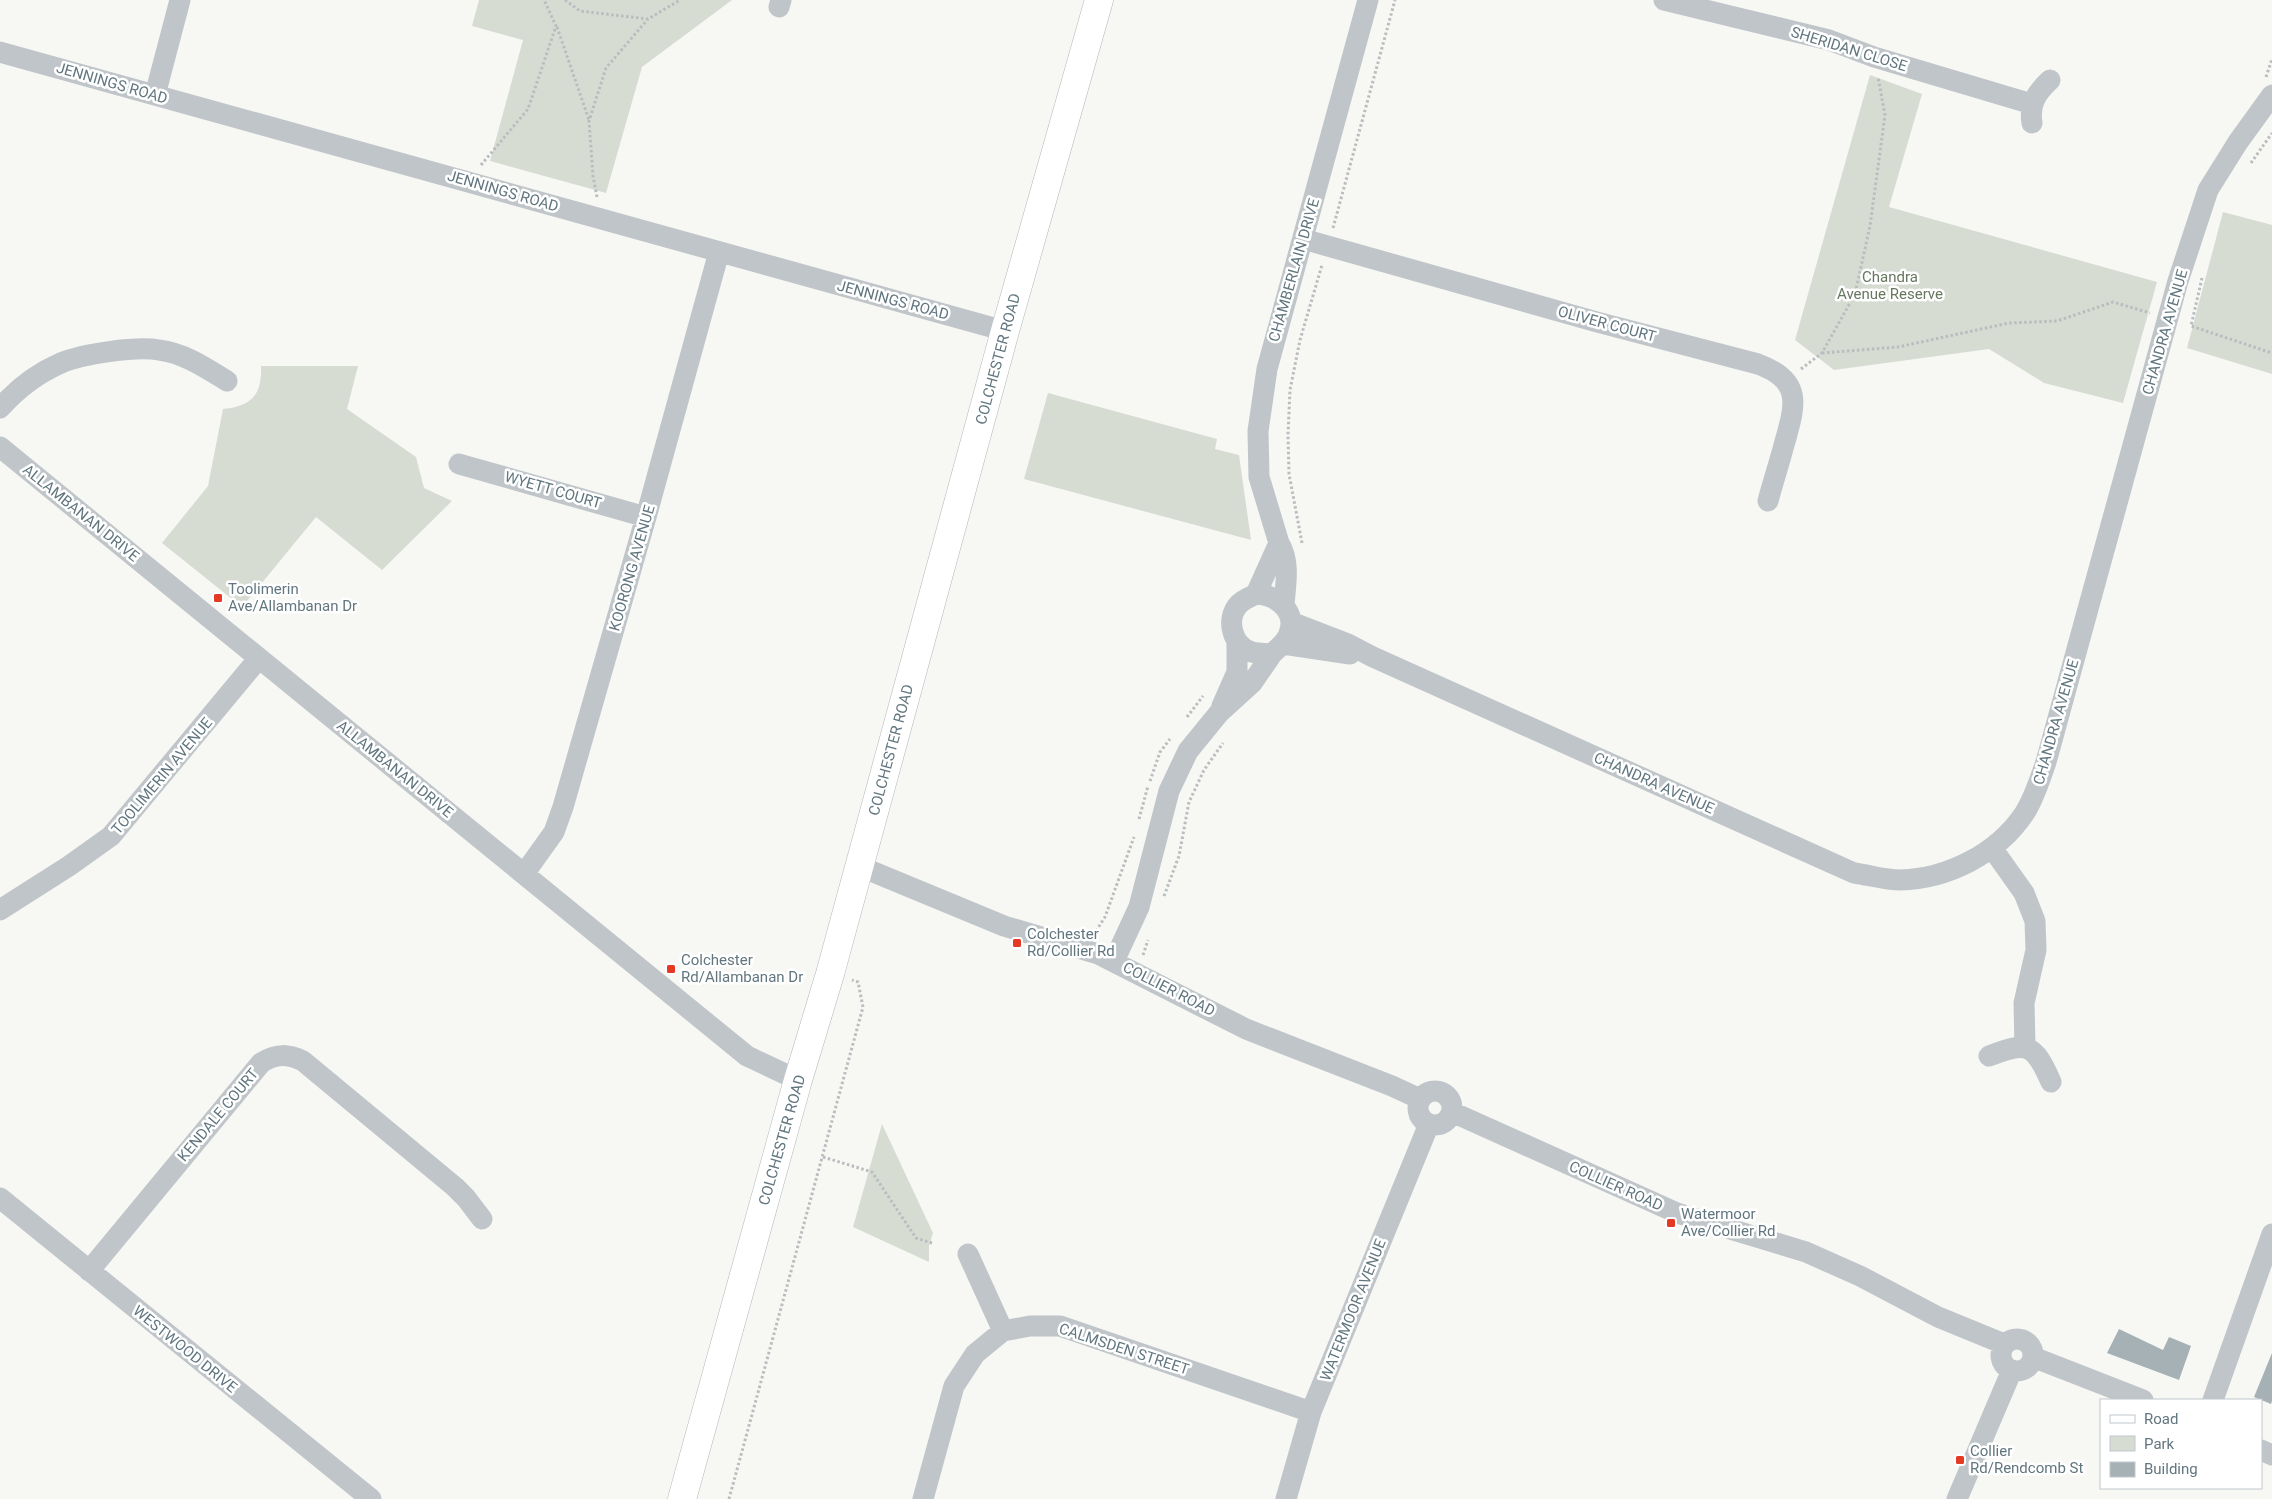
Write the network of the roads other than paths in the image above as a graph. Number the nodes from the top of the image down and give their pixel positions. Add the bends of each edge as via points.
1 (180, 0) edge
2 (1099, 0) edge
3 (1368, 0) edge
4 (1664, 0) edge
5 (0, 52) edge
6 (2050, 80) dead end
7 (154, 95) junction
8 (2272, 95) edge
9 (1303, 239) junction
10 (719, 252) junction
11 (1005, 331) junction
12 (227, 381) dead end
13 (0, 408) edge
14 (0, 447) edge
15 (459, 464) dead end
16 (1768, 501) dead end
17 (646, 517) junction
18 (1279, 543) junction
19 (1256, 594) junction
20 (1287, 613) junction
21 (1237, 642) junction
22 (1278, 649) junction
23 (1372, 657) junction
24 (259, 658) junction
25 (1219, 713) junction
26 (1992, 848) junction
27 (860, 866) junction
28 (524, 874) junction
29 (0, 908) edge
30 (1114, 961) junction
31 (2026, 1047) junction
32 (1988, 1056) dead end
33 (798, 1080) junction
34 (2051, 1082) dead end
35 (1420, 1100) junction
36 (1452, 1112) junction
37 (1429, 1124) junction
38 (0, 1198) edge
39 (482, 1219) dead end
40 (2272, 1234) edge
41 (968, 1254) dead end
42 (89, 1271) junction
43 (1003, 1331) junction
44 (2004, 1344) junction
45 (2033, 1357) junction
46 (2012, 1370) junction
47 (2140, 1399) edge
48 (2213, 1399) edge
49 (1311, 1412) junction
50 (371, 1499) edge
51 (682, 1499) edge
52 (923, 1499) edge
53 (1286, 1499) edge
54 (1957, 1499) edge

1 - 7 street
2 - 11 main road, COLCHESTER ROAD
3 - 9 street, CHAMBERLAIN DRIVE
4 - 6 street, SHERIDAN CLOSE via 1829,40 2032,114 2037,93
5 - 7 street, JENNINGS ROAD
7 - 10 street, JENNINGS ROAD
8 - 26 street, CHANDRA AVENUE via 2208,190 2178,281 2046,762 2025,812 2012,831
9 - 16 street, OLIVER COURT via 1758,364 1778,373 1790,388 1794,406
9 - 18 street, CHAMBERLAIN DRIVE via 1267,369 1258,431 1259,478
10 - 11 street, JENNINGS ROAD
10 - 17 street, KOORONG AVENUE
11 - 27 main road, COLCHESTER ROAD
12 - 13 street via 196,361 158,350 116,351 61,363 11,395
14 - 24 street, ALLAMBANAN DRIVE
15 - 17 street, WYETT COURT
17 - 28 street, KOORONG AVENUE via 563,807 554,832
18 - 19 street
18 - 20 street, CHAMBERLAIN DRIVE via 1287,570
19 - 20 street via 1266,594
19 - 21 street via 1246,598 1234,613 1232,622
20 - 22 street via 1290,630
20 - 23 street, CHANDRA AVENUE
21 - 22 street via 1252,652
21 - 25 street via 1237,672
22 - 23 street, CHANDRA AVENUE
22 - 25 street via 1252,683
23 - 26 street, CHANDRA AVENUE via 1854,872 1898,880 1918,878 1959,866
24 - 28 street, ALLAMBANAN DRIVE
24 - 29 street, TOOLIMERIN AVENUE via 112,836
25 - 30 street via 1188,751 1169,791 1139,907
26 - 31 street via 2024,893 2035,921 2036,950 2024,1003
27 - 30 street, COLLIER ROAD via 1004,926
27 - 33 main road, COLCHESTER ROAD
28 - 33 street, ALLAMBANAN DRIVE via 747,1056
30 - 35 street, COLLIER ROAD via 1246,1029
31 - 32 street via 2009,1048
31 - 34 street via 2040,1058
33 - 51 main road, COLCHESTER ROAD
35 - 36 street via 1433,1090 1442,1092 1448,1096
35 - 37 street via 1418,1111
36 - 37 street via 1445,1122
36 - 44 street, COLLIER ROAD via 1676,1213 1806,1252 1938,1317
37 - 49 street, WATERMOOR AVENUE
38 - 42 street, WESTWOOD DRIVE
39 - 42 street, KENDALE COURT via 454,1186 303,1061 280,1054 261,1063
40 - 48 street
41 - 43 street
42 - 50 street, WESTWOOD DRIVE
43 - 49 street, CALMSDEN STREET via 1030,1326 1060,1326
43 - 52 street, CALMSDEN STREET via 975,1354 954,1386
44 - 45 street via 2014,1339 2024,1340 2031,1346
44 - 46 street via 2001,1358 2003,1364
45 - 46 street via 2028,1367
45 - 47 street
46 - 54 street
49 - 53 street, WATERMOOR AVENUE

